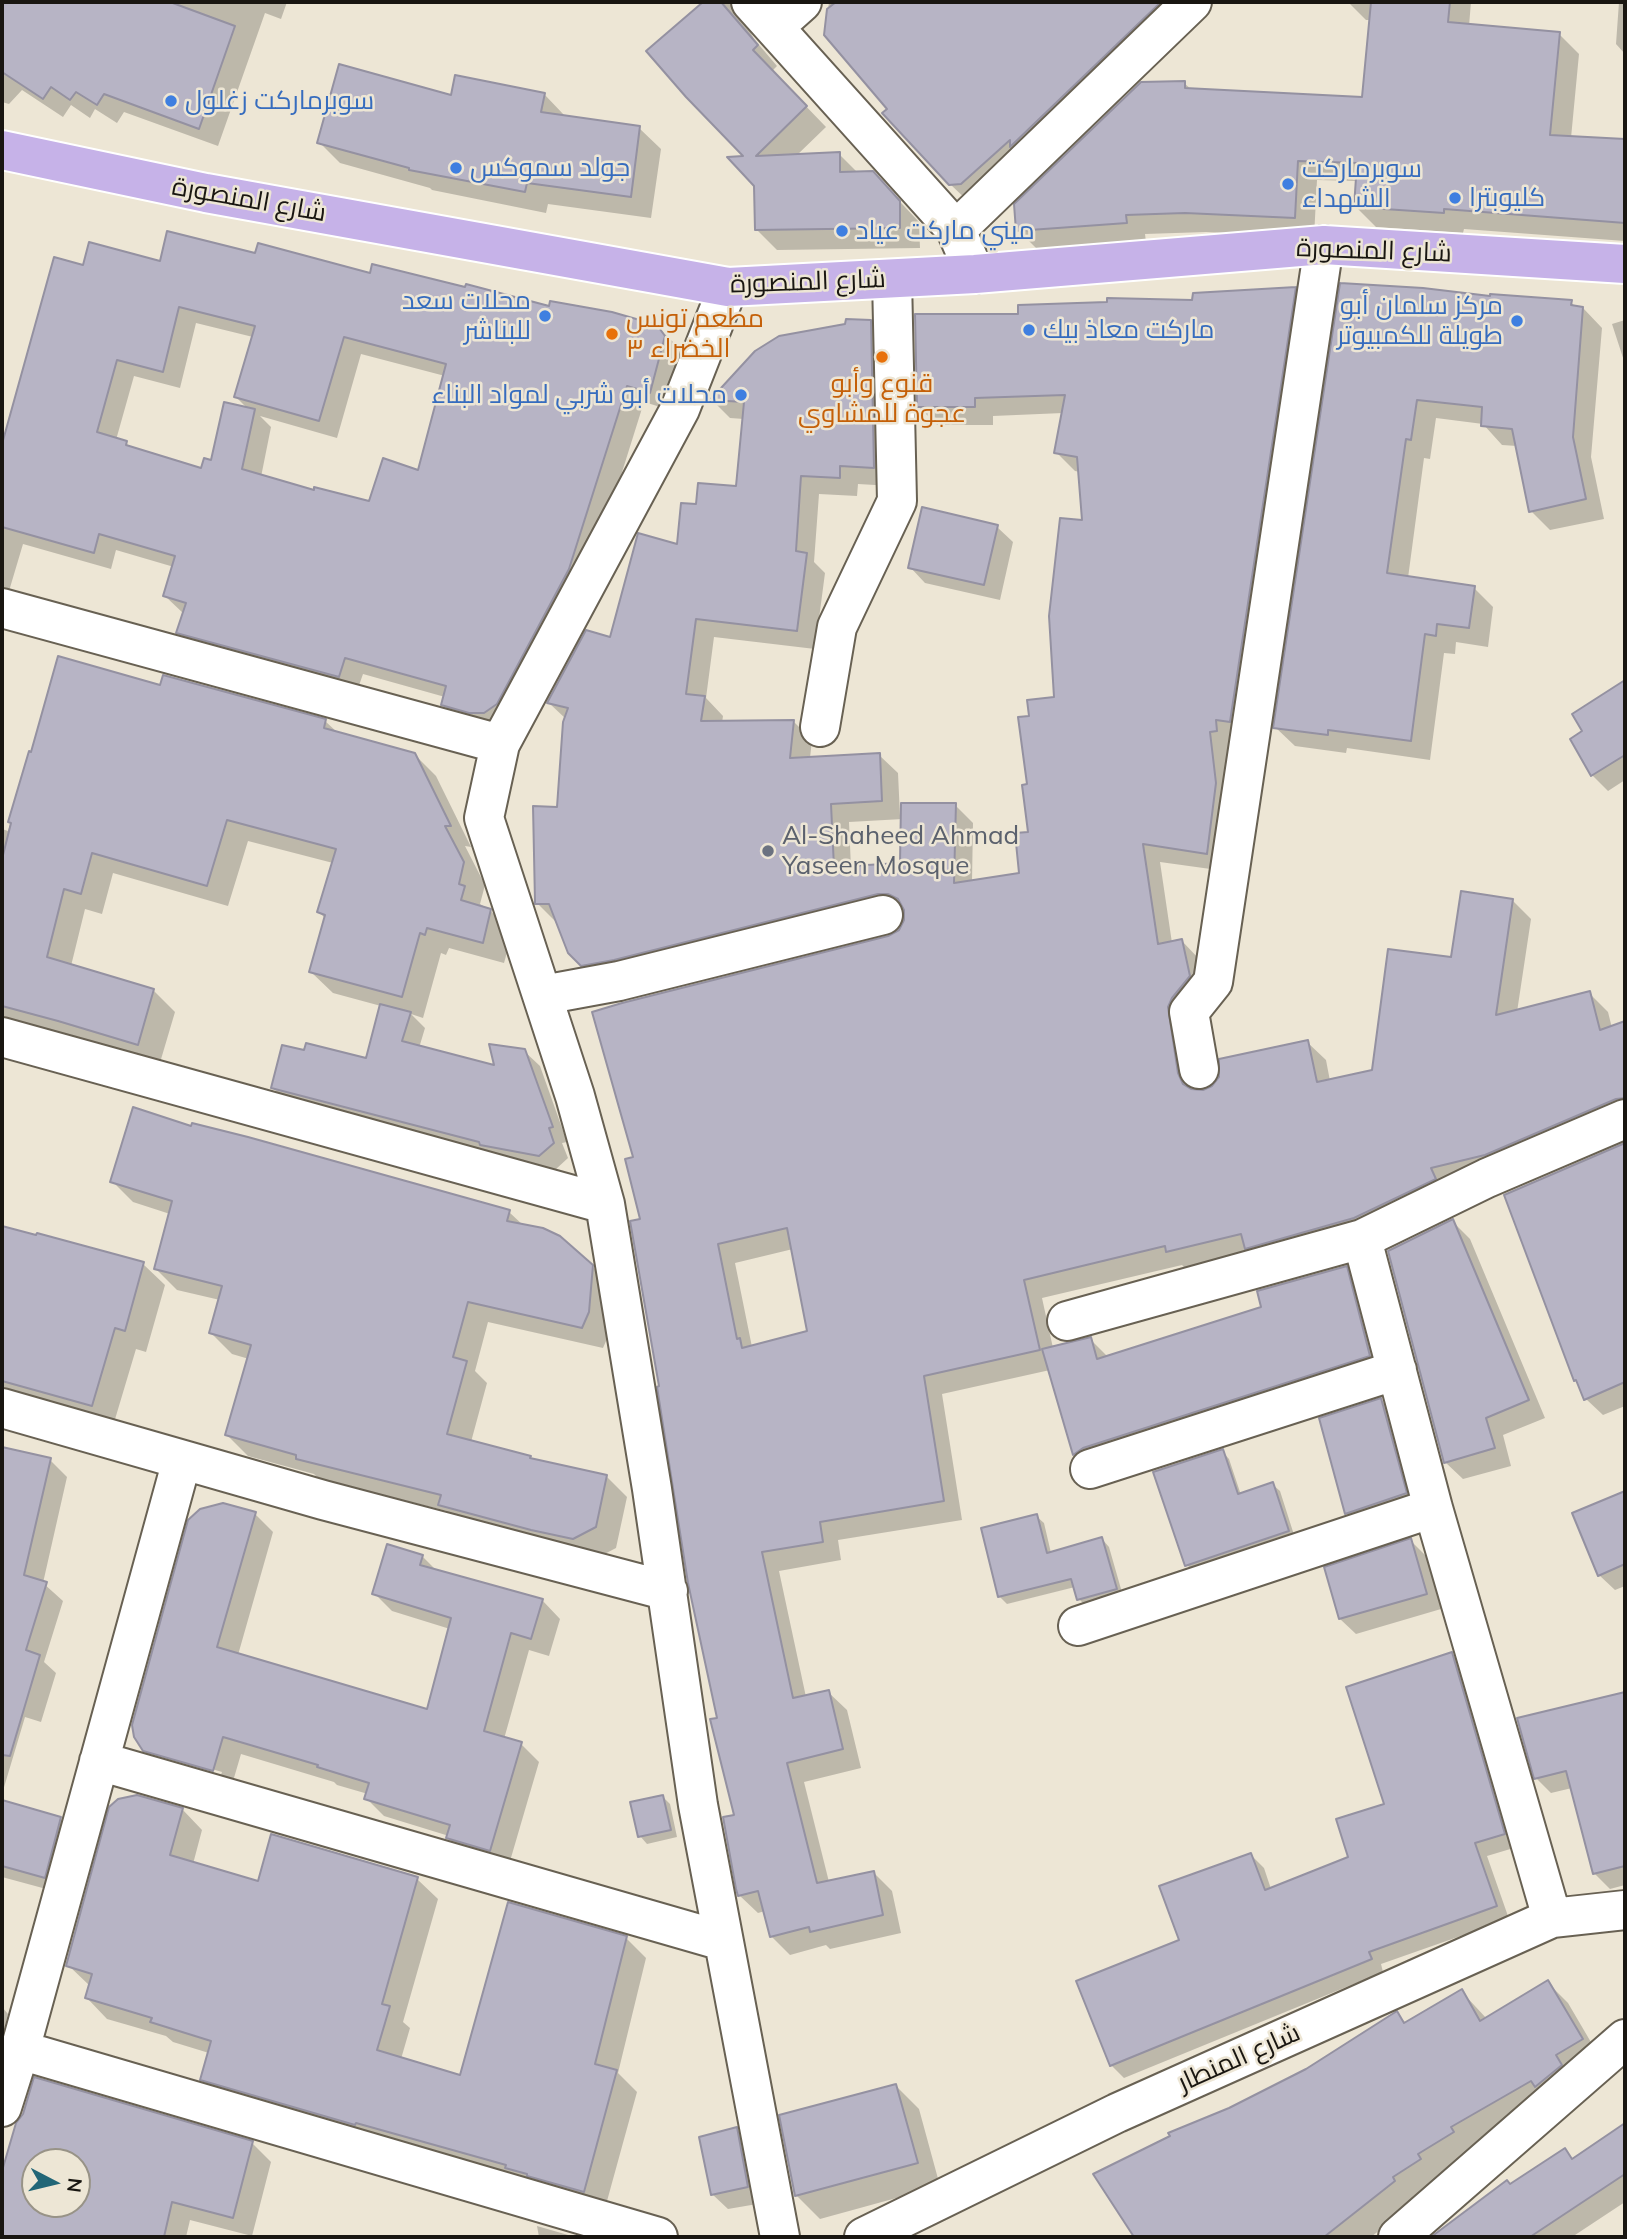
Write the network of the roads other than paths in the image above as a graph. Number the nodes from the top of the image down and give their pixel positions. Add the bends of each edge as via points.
1 (802, 2) edge
2 (1192, 2) edge
3 (762, 14) edge
4 (2, 150) edge
5 (956, 230) junction
6 (1324, 245) junction
7 (1625, 264) edge
8 (975, 274) junction
9 (892, 279) junction
10 (728, 287) junction
11 (2, 608) edge
12 (820, 727) dead end
13 (500, 744) junction
14 (883, 915) dead end
15 (543, 995) junction
16 (2, 1037) edge
17 (1199, 1069) dead end
18 (1625, 1119) edge
19 (605, 1204) junction
20 (1362, 1239) junction
21 (1068, 1321) dead end
22 (1397, 1370) junction
23 (2, 1408) edge
24 (181, 1460) junction
25 (1090, 1469) dead end
26 (1433, 1508) junction
27 (668, 1591) junction
28 (1078, 1626) dead end
29 (99, 1760) junction
30 (1625, 1910) edge
31 (1552, 1918) junction
32 (723, 1941) junction
33 (1625, 2039) edge
34 (20, 2050) junction
35 (2, 2107) edge
36 (658, 2237) edge
37 (780, 2237) edge
38 (864, 2237) edge
39 (1398, 2237) edge

1 - 3 street
2 - 5 street
3 - 5 street
4 - 10 main road, شارع المنصورة via 206,193
5 - 8 street
6 - 7 main road, شارع المنصورة
6 - 8 main road, شارع المنصورة
6 - 17 street via 1213,982 1189,1012
8 - 9 main road, شارع المنصورة
9 - 10 main road, شارع المنصورة
9 - 12 street via 897,501 836,627
10 - 13 street via 680,409
11 - 13 street
13 - 15 street via 484,818
14 - 15 street via 619,981
15 - 19 street
16 - 19 street
18 - 20 street
19 - 27 street
20 - 21 street
20 - 22 street
22 - 25 street
22 - 26 street
23 - 24 street
24 - 27 street
24 - 29 street
26 - 28 street
26 - 31 street
27 - 32 street via 698,1805
29 - 32 street
29 - 34 street
30 - 31 street, شارع المنطار
31 - 38 street, شارع المنطار via 1117,2113
32 - 37 street
33 - 39 street
34 - 35 street
34 - 36 street

